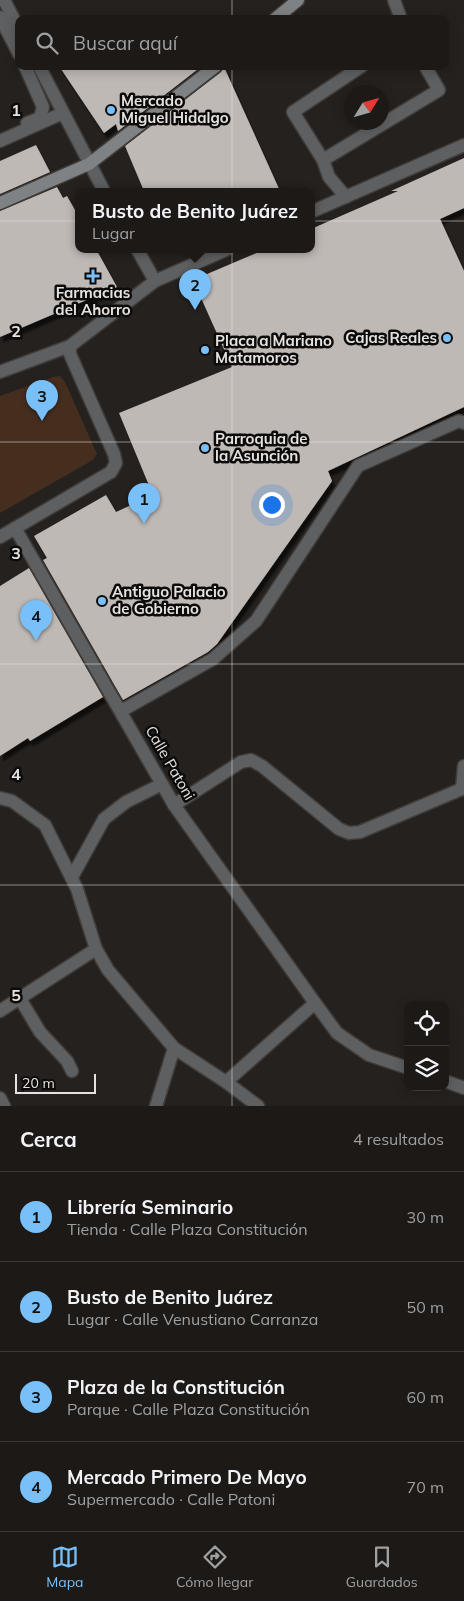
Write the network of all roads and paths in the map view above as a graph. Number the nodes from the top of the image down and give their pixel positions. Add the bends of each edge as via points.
1 (4, 0) edge
2 (298, 0) edge
3 (394, 0) edge
4 (280, 15) edge
5 (400, 15) edge
6 (0, 17) edge
7 (15, 21) edge
8 (15, 46) edge
9 (27, 70) edge
10 (41, 70) edge
11 (211, 70) edge
12 (356, 70) edge
13 (427, 70) edge
14 (63, 113) junction
15 (0, 136) edge
16 (0, 141) edge
17 (464, 145) edge
18 (323, 160) junction
19 (89, 164) junction
20 (102, 188) edge
21 (346, 197) junction
22 (0, 204) edge
23 (315, 210) edge
24 (139, 253) edge
25 (219, 253) edge
26 (155, 281) junction
27 (70, 346) junction
28 (0, 372) edge
29 (464, 423) edge
30 (15, 528) junction
31 (0, 537) edge
32 (122, 711) junction
33 (464, 766) edge
34 (162, 784) junction
35 (463, 789) edge
36 (0, 798) edge
37 (174, 805) junction
38 (72, 878) junction
39 (96, 949) junction
40 (19, 997) junction
41 (315, 1003) junction
42 (0, 1011) edge
43 (174, 1048) junction
44 (404, 1067) edge
45 (72, 1071) dead end
46 (226, 1082) junction
47 (449, 1082) edge
48 (464, 1088) edge
49 (0, 1098) edge
50 (4, 1106) edge
51 (156, 1106) edge
52 (258, 1106) edge

1 - 7 street
2 - 4 main road
3 - 5 street
6 - 8 street
9 - 15 street via 42,98 44,107 40,118
10 - 14 street
11 - 19 main road
12 - 18 street via 293,112
13 - 18 street via 439,90
14 - 16 street
14 - 19 street
17 - 21 street
18 - 21 street via 329,177
19 - 20 street
19 - 22 main road
21 - 23 street
24 - 26 street
25 - 26 street
26 - 27 street
27 - 28 street
27 - 30 street via 70,354 116,463 111,472
29 - 32 street via 459,421 358,466 256,621 213,659
30 - 31 street
30 - 32 street, Calle Patoni
32 - 34 street, Calle Patoni
33 - 35 street
34 - 37 street, Calle Patoni
34 - 38 street via 126,802 104,820
35 - 37 street via 360,832 348,834 251,760 241,762
36 - 38 street via 12,801 45,825
37 - 41 street, Calle Patoni
38 - 39 street
39 - 40 street
39 - 43 street via 108,970
40 - 42 street
40 - 45 street via 40,1032
41 - 44 street, Calle Patoni via 337,1033 369,1055
41 - 46 street
43 - 46 street
43 - 51 street
46 - 52 street
47 - 48 street
49 - 50 street

